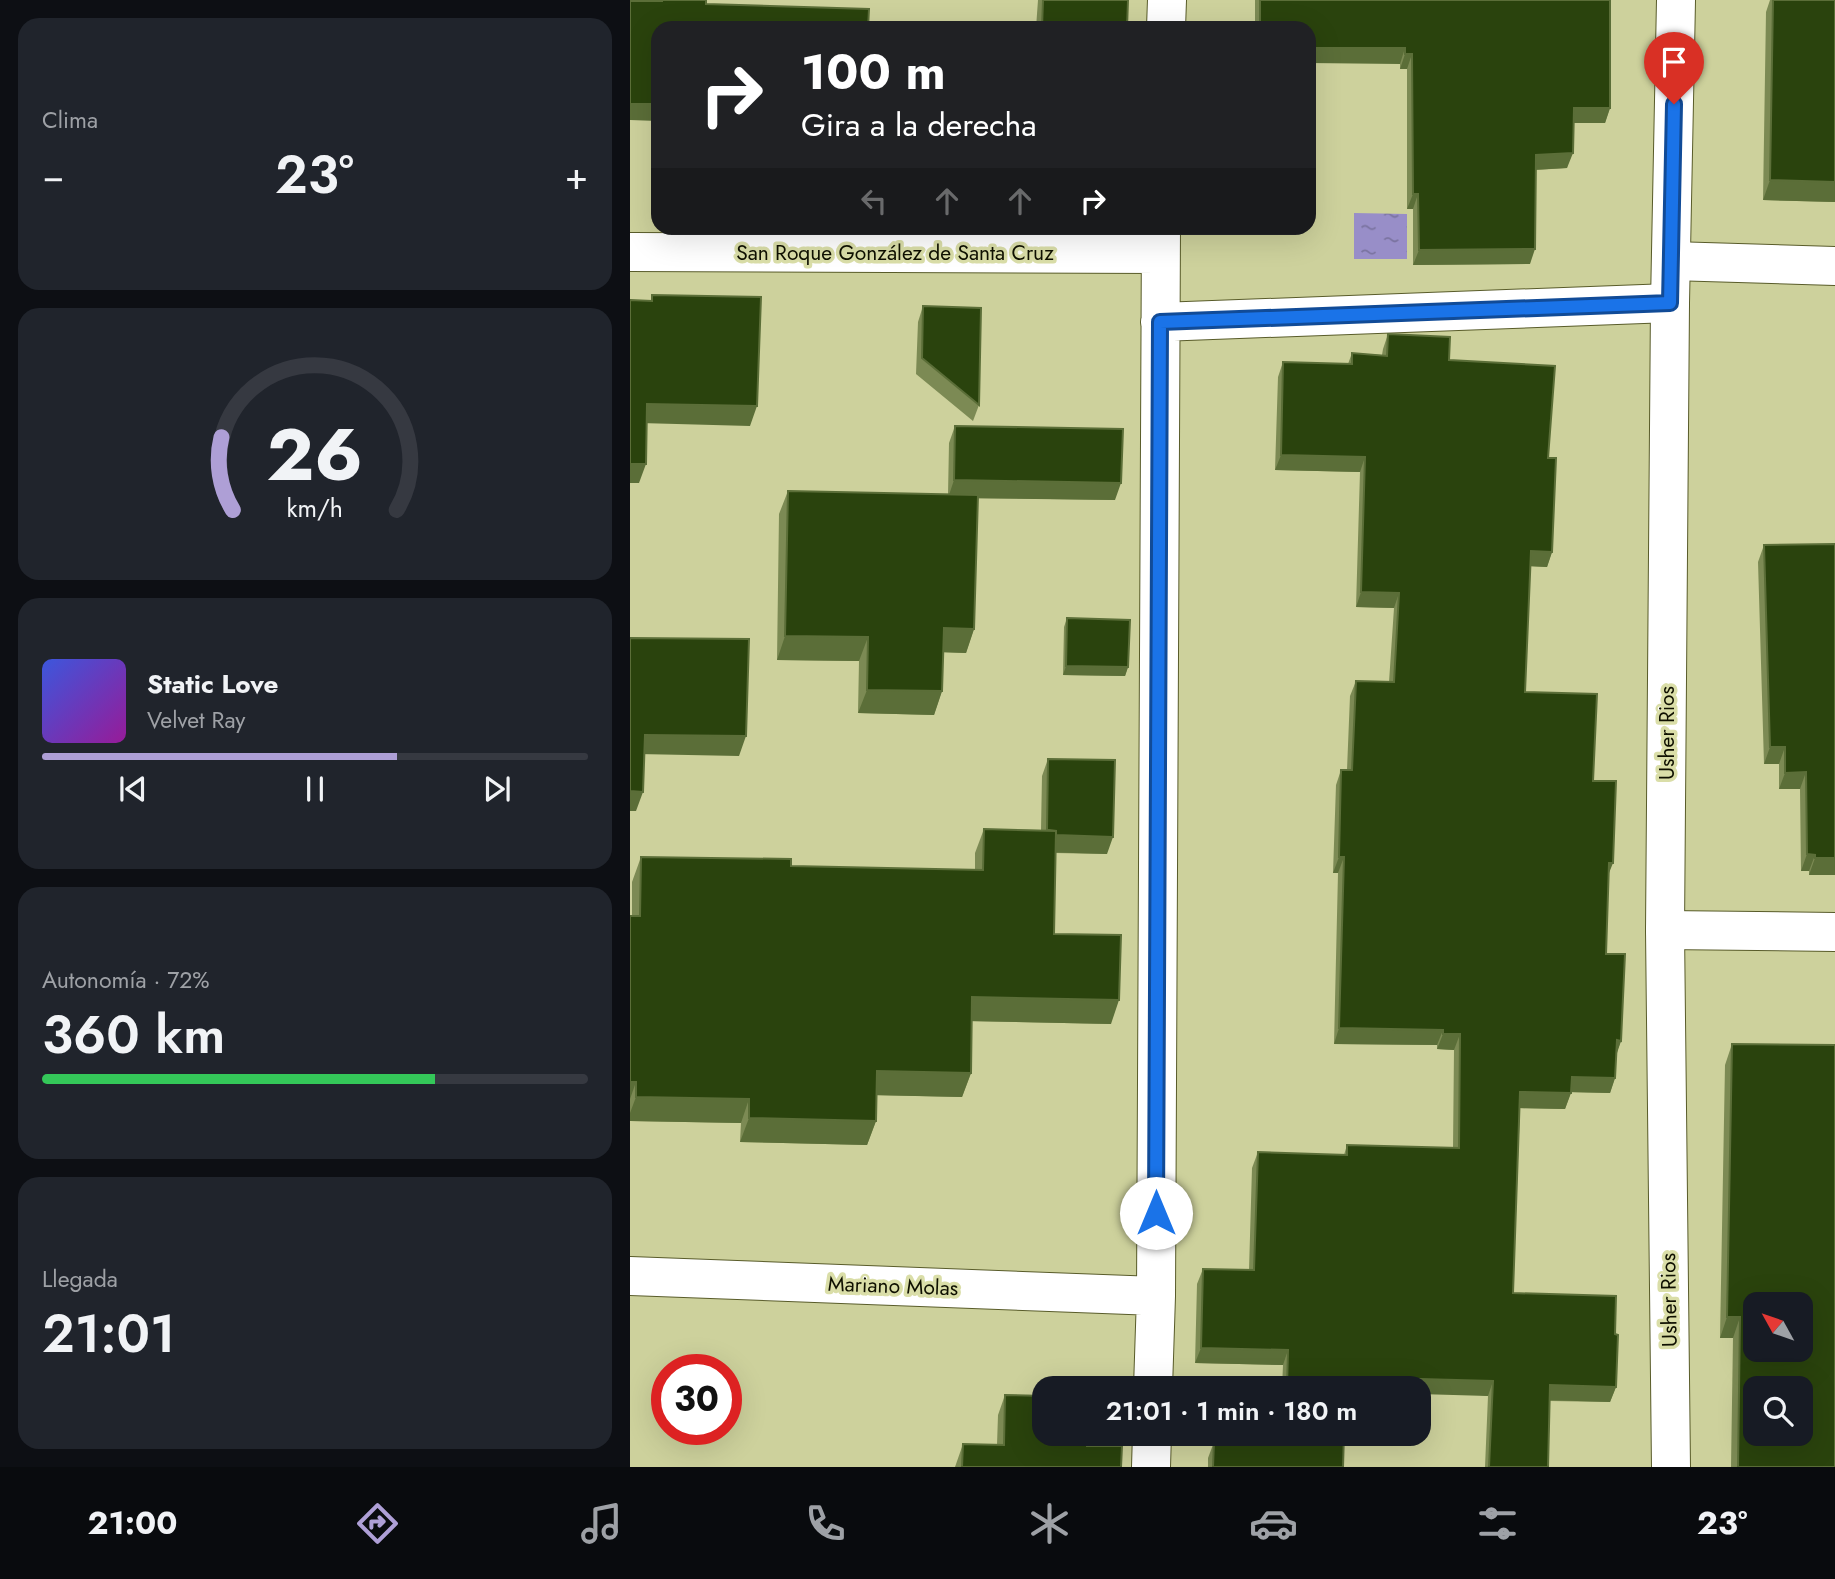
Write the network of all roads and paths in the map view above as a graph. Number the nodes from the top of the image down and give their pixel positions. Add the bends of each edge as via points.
1 (1167, 0) edge
2 (1676, 0) edge
3 (1166, 21) edge
4 (1161, 241) edge
5 (630, 252) edge
6 (1671, 261) junction
7 (1835, 265) edge
8 (1670, 303) junction
9 (1160, 322) junction
10 (1665, 930) junction
11 (1835, 932) edge
12 (630, 1276) edge
13 (1156, 1296) junction
14 (1153, 1376) edge
15 (1152, 1446) edge
16 (1151, 1467) edge
17 (1671, 1467) edge

1 - 3 street
2 - 6 street, Usher Rios
4 - 5 street, San Roque González de Santa Cruz
4 - 9 street
6 - 7 street
6 - 8 street, Usher Rios
8 - 9 street
8 - 10 street, Usher Rios
9 - 13 street
10 - 11 street
10 - 17 street, Usher Rios
12 - 13 street, Mariano Molas
13 - 14 street
15 - 16 street

